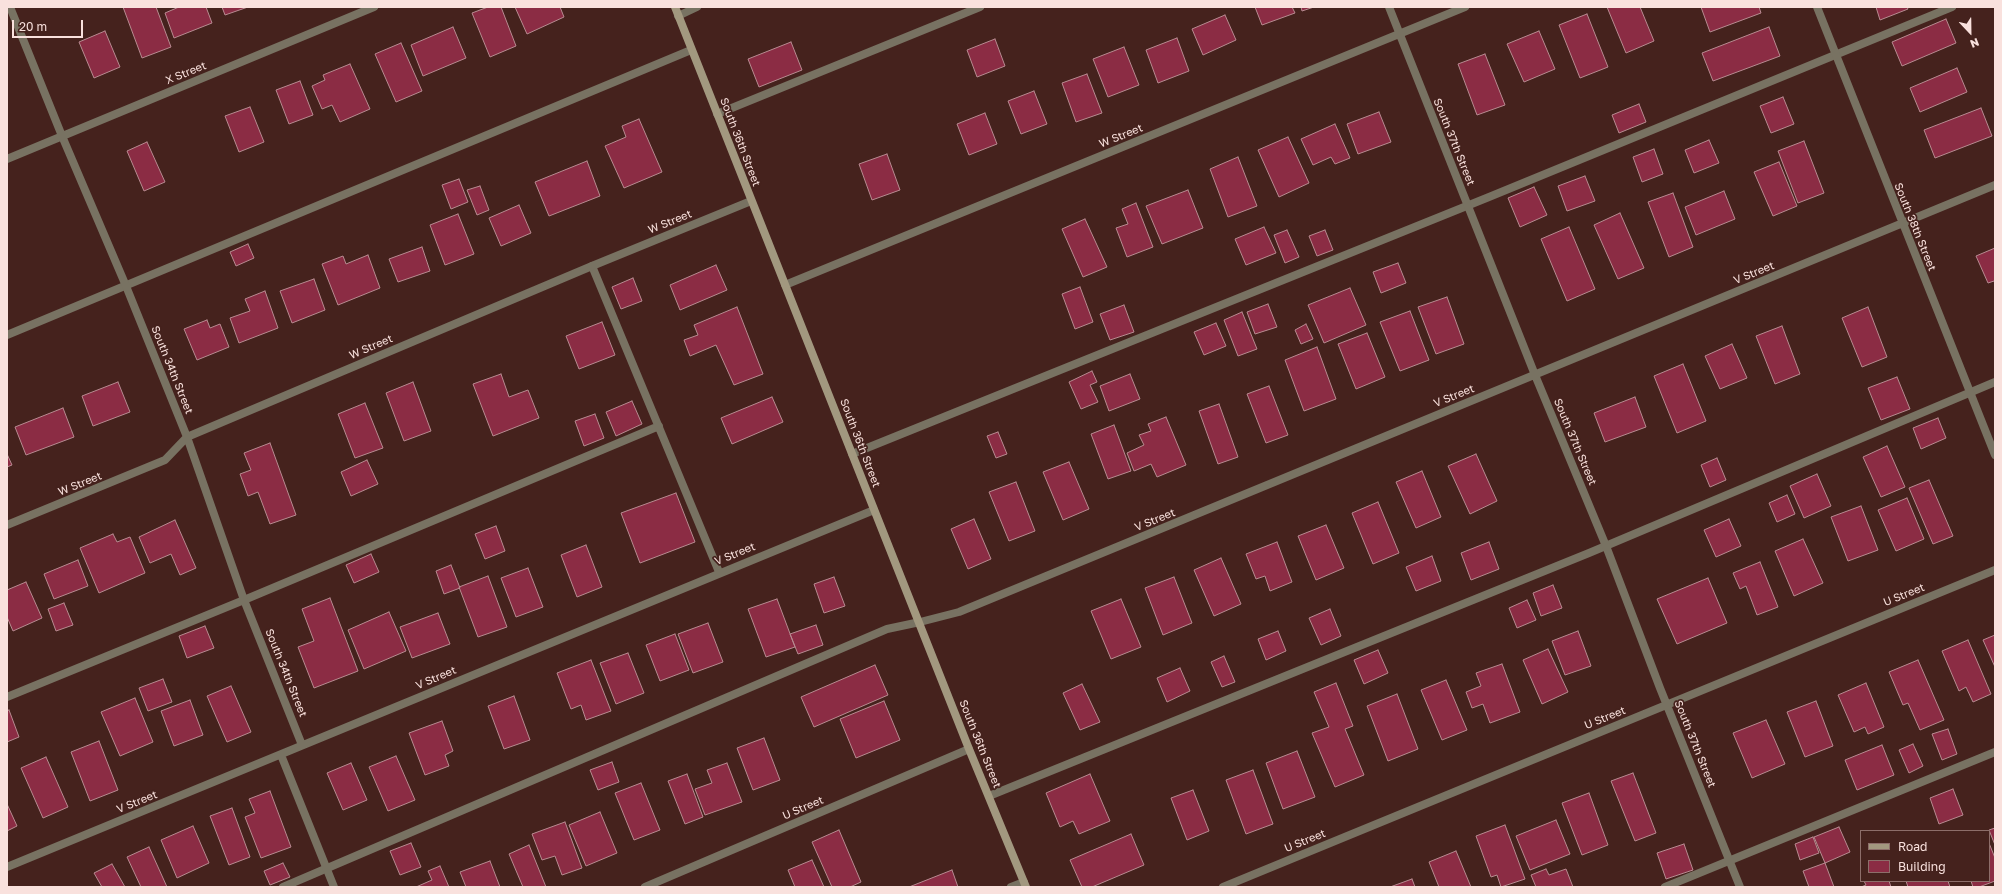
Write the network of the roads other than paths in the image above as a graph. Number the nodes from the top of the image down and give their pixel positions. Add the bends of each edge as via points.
1 (10, 7) edge
2 (374, 7) edge
3 (675, 7) edge
4 (697, 7) edge
5 (980, 7) edge
6 (1389, 7) edge
7 (1465, 7) edge
8 (1817, 7) edge
9 (1952, 7) edge
10 (678, 16) junction
11 (1400, 34) junction
12 (692, 50) junction
13 (1836, 55) junction
14 (716, 114) junction
15 (62, 136) junction
16 (7, 159) edge
17 (1995, 186) edge
18 (751, 201) junction
19 (1468, 205) junction
20 (1902, 224) junction
21 (592, 266) junction
22 (785, 285) junction
23 (126, 286) junction
24 (7, 335) edge
25 (1535, 375) junction
26 (1995, 382) edge
27 (1970, 392) junction
28 (659, 426) junction
29 (187, 437) junction
30 (852, 454) junction
31 (1995, 455) edge
32 (874, 510) junction
33 (7, 525) edge
34 (1606, 546) junction
35 (1995, 570) edge
36 (719, 572) junction
37 (244, 600) junction
38 (920, 622) junction
39 (7, 697) edge
40 (1667, 705) junction
41 (302, 745) junction
42 (969, 749) junction
43 (1995, 752) edge
44 (281, 755) junction
45 (989, 796) junction
46 (1729, 861) junction
47 (7, 867) edge
48 (327, 869) junction
49 (1025, 884) edge
50 (283, 887) edge
51 (334, 887) edge
52 (644, 887) edge
53 (1011, 887) edge
54 (1222, 887) edge
55 (1665, 887) edge
56 (1740, 887) edge

1 - 15 street, South 34th Street
2 - 15 street, X Street
3 - 10 main road, South 36th Street
4 - 10 street
5 - 14 street
6 - 11 street, South 37th Street
7 - 11 street, W Street
8 - 13 street, South 38th Street
9 - 13 street
10 - 12 main road, South 36th Street
11 - 19 street, South 37th Street
11 - 22 street, W Street
12 - 14 main road, South 36th Street
12 - 23 street
13 - 19 street
13 - 20 street, South 38th Street
14 - 18 main road, South 36th Street
15 - 16 street, X Street
15 - 23 street, South 34th Street
17 - 20 street, V Street
18 - 21 street, W Street
18 - 22 main road, South 36th Street
19 - 25 street, South 37th Street
19 - 30 street
20 - 25 street, V Street
20 - 27 street, South 38th Street
21 - 28 street
21 - 29 street, W Street
22 - 30 main road, South 36th Street
23 - 24 street
23 - 29 street, South 34th Street
25 - 34 street, South 37th Street
25 - 38 street, V Street via 959,612
26 - 27 street
27 - 31 street, South 38th Street
27 - 34 street
28 - 36 street
28 - 37 street
29 - 33 street, W Street via 165,460
29 - 37 street, South 34th Street
30 - 32 main road, South 36th Street
32 - 36 street, V Street
32 - 38 main road, South 36th Street
34 - 40 street, South 37th Street
34 - 45 street
35 - 40 street, U Street
36 - 41 street, V Street
37 - 39 street
37 - 41 street, South 34th Street
38 - 42 main road, South 36th Street
38 - 48 street, V Street via 888,630
40 - 46 street, South 37th Street
40 - 54 street, U Street
41 - 44 street, V Street
42 - 45 main road, South 36th Street
42 - 52 street, U Street
43 - 46 street
44 - 47 street, V Street
44 - 48 street
45 - 49 main road, South 36th Street
46 - 55 street
46 - 56 street, South 37th Street
48 - 50 street, V Street
48 - 51 street
49 - 53 street

